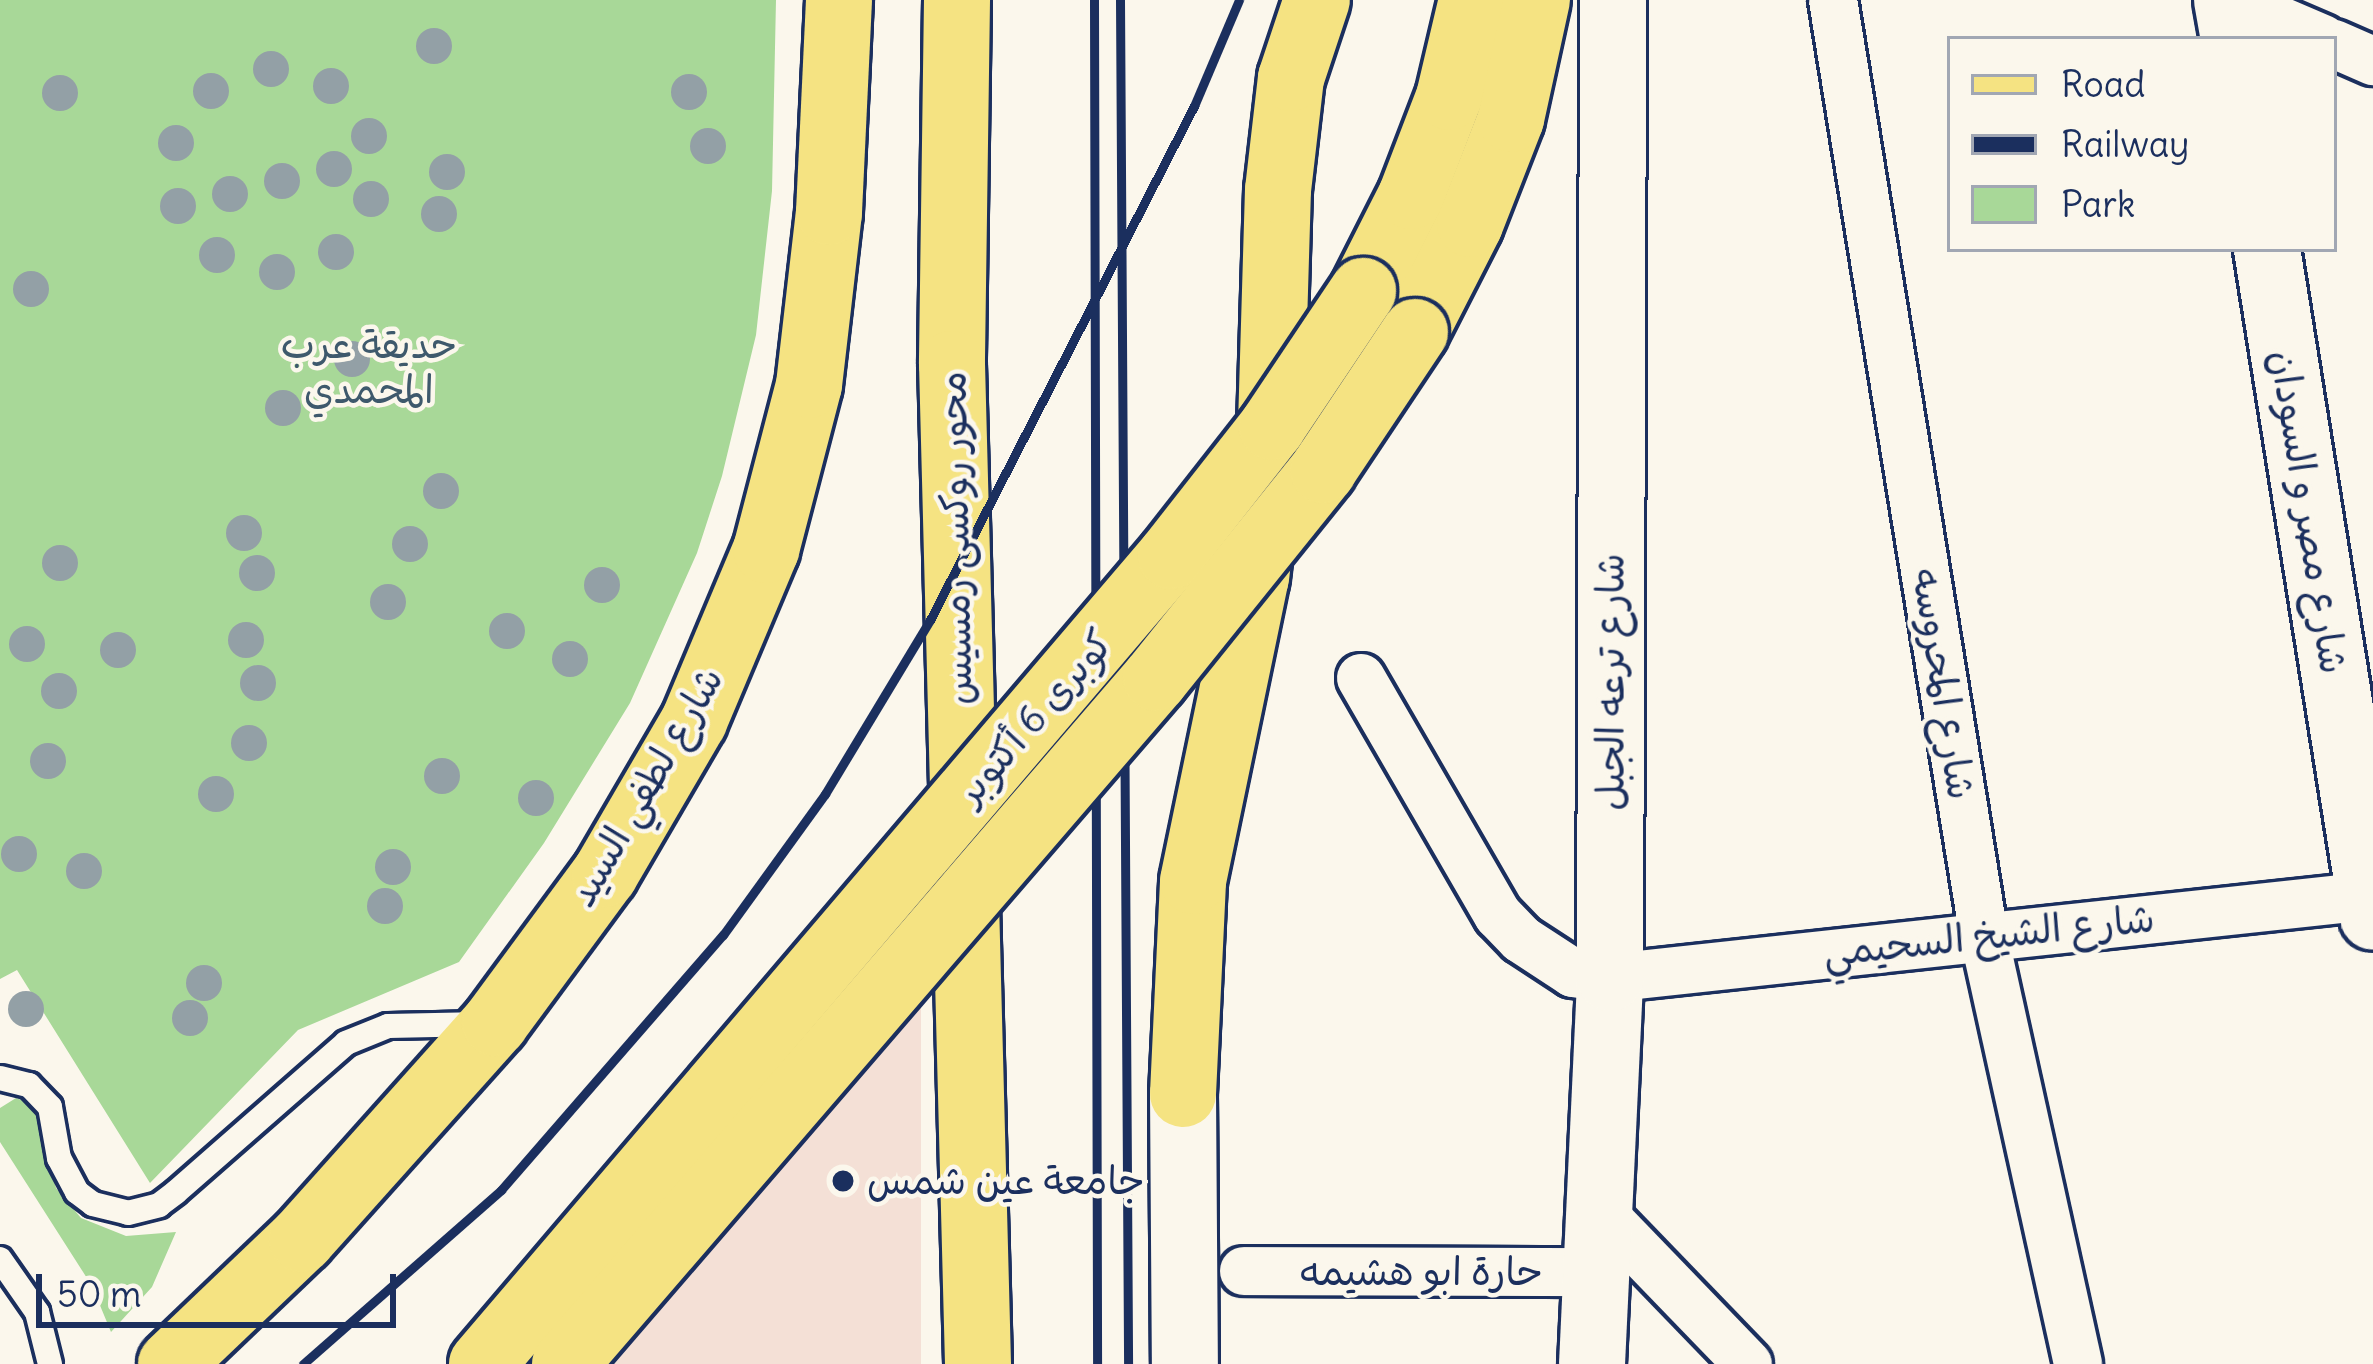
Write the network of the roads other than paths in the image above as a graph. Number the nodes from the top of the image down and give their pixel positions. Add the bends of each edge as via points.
1 (839, 0) edge
2 (957, 0) edge
3 (1318, 0) edge
4 (1472, 0) edge
5 (1537, 0) edge
6 (1613, 0) edge
7 (1833, 0) edge
8 (2230, 0) edge
9 (2234, 36) edge
10 (2316, 36) edge
11 (2337, 45) edge
12 (2373, 61) edge
13 (2267, 252) edge
14 (1360, 678) dead end
15 (2359, 738) edge
16 (2371, 906) edge
17 (1984, 936) junction
18 (1610, 978) junction
19 (495, 1023) junction
20 (5, 1080) edge
21 (1600, 1243) junction
22 (0, 1258) edge
23 (1244, 1271) dead end
24 (50, 1364) edge
25 (171, 1364) edge
26 (482, 1364) edge
27 (566, 1364) edge
28 (978, 1364) edge
29 (1185, 1364) edge
30 (1592, 1364) edge
31 (1748, 1364) edge
32 (2078, 1364) edge

1 - 19 main road, شارع لطفي السيد via 829,212 809,386 766,550 694,721 605,874
2 - 28 main road, محور روكسى رمسيس via 952,364
3 - 29 main road, bridge via 1288,101 1278,190 1270,459 1252,596 1193,880 1184,982
4 - 26 main road, كوبرى 6 أكتوبر, bridge via 1449,98 1411,196 1363,291 1272,428 1106,635
5 - 27 main road, كوبرى 6 أكتوبر, bridge via 1511,119 1470,224 1415,332 1335,453 1156,678
6 - 18 main road, شارع ترعه الجبل
7 - 17 street, شارع المحروسه
8 - 9 main road
8 - 10 street
11 - 12 street
13 - 15 main road, شارع مصر و السودان
14 - 18 street via 1498,915 1547,959
15 - 16 main road, شارع مصر و السودان
16 - 17 street, شارع الشيخ السحيمي
17 - 18 street, شارع الشيخ السحيمي
17 - 32 street, شارع المحروسه
18 - 21 main road, شارع ترعه الجبل
19 - 20 lane via 388,1026 346,1043 176,1192 128,1213 77,1192 59,1158 50,1107 41,1094
19 - 25 main road, شارع لطفي السيد via 302,1239
21 - 23 street, حارة ابو هشيمه
21 - 30 main road, شارع ترعه الجبل
21 - 31 street
22 - 24 lane via 37,1312

